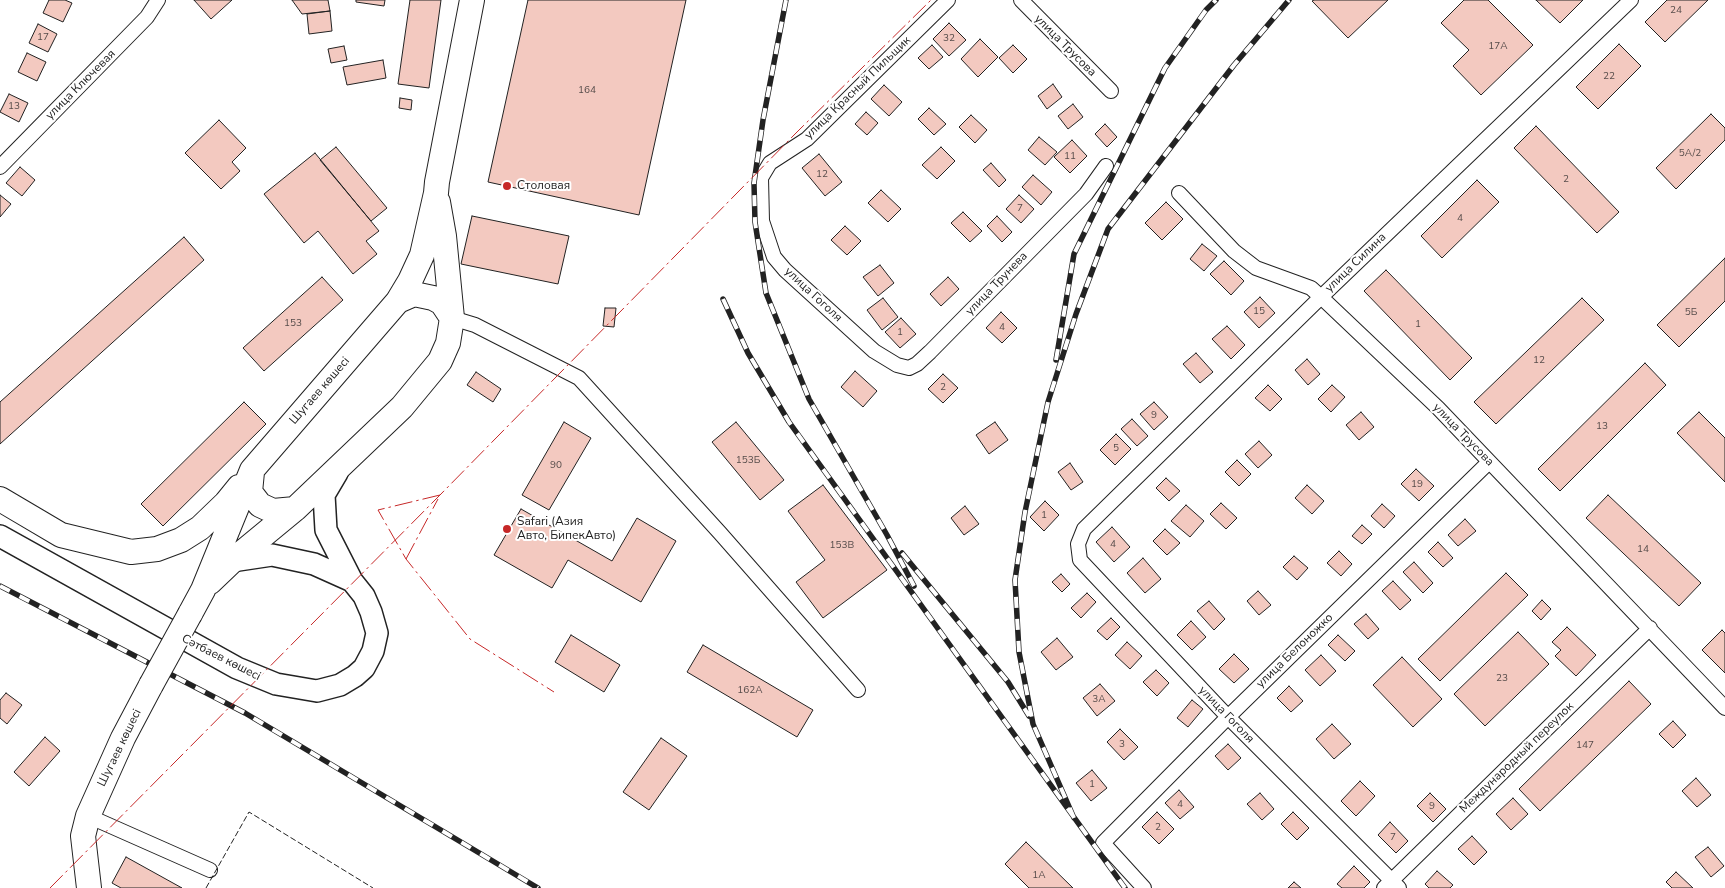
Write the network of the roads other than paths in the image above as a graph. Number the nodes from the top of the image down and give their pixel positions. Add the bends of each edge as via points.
1 (158, 0) edge
2 (472, 0) edge
3 (948, 0) edge
4 (1021, 0) edge
5 (1631, 0) edge
6 (1110, 91) dead end
7 (0, 166) edge
8 (1106, 166) dead end
9 (436, 193) junction
10 (1179, 193) dead end
11 (761, 201) joint
12 (1321, 297) junction
13 (398, 301) junction
14 (452, 318) junction
15 (874, 351) joint
16 (1490, 462) junction
17 (342, 464) junction
18 (252, 470) junction
19 (0, 499) edge
20 (295, 509) junction
21 (1084, 528) joint
22 (0, 536) edge
23 (232, 561) junction
24 (352, 581) junction
25 (203, 590) junction
26 (1650, 628) junction
27 (858, 690) dead end
28 (1725, 708) edge
29 (1228, 718) junction
30 (88, 816) junction
31 (210, 870) dead end
32 (1392, 886) edge
33 (89, 888) edge
34 (1144, 888) edge

1 - 7 street, улица Ключевая via 147,17
2 - 9 highway, Шугаев көшесі
3 - 11 street, улица Красный Пильщик via 807,139 770,163 761,178
4 - 6 street, улица Трусова
5 - 12 street, улица Силина
8 - 15 street, улица Трунева via 1086,194 917,364 909,368 897,365
9 - 13 highway, Шугаев көшесі via 422,255
9 - 14 highway, Шугаев көшесі
10 - 12 street, улица Трусова via 1234,251 1256,268 1311,288
11 - 15 street, улица Гоголя via 762,221 774,257
12 - 16 street, улица Трусова
12 - 21 street, улица Силина
13 - 14 highway via 414,294 433,298 442,303
13 - 18 highway, Шугаев көшесі
14 - 17 highway, Шугаев көшесі via 448,343 440,361 402,408
14 - 27 street via 475,325 579,378
16 - 26 street, улица Трусова
16 - 29 street, улица Белоножко
17 - 20 highway, Шугаев көшесі
17 - 24 main road, Сәтбаев көшесі via 324,495 326,530
18 - 19 highway via 226,503 200,528 182,540 157,549 131,552 61,535
18 - 20 highway via 250,492 260,505 273,511
18 - 25 highway, Шугаев көшесі
20 - 23 highway, Шугаев көшесі
21 - 29 street, улица Гоголя via 1078,544 1080,560
22 - 24 main road, Сәтбаев көшесі via 237,668 276,684 316,690 340,685 355,676 364,668 373,651 377,633 372,612
23 - 24 main road via 272,555 314,564
23 - 25 highway, Шугаев көшесі
25 - 30 highway, Шугаев көшесі, bridge via 123,738
26 - 28 street, улица Трусова
26 - 32 street, Международный переулок
29 - 32 street, улица Гоголя
29 - 34 street, улица Белоножко via 1103,843
30 - 31 street
30 - 33 highway, Шугаев көшесі via 83,836

